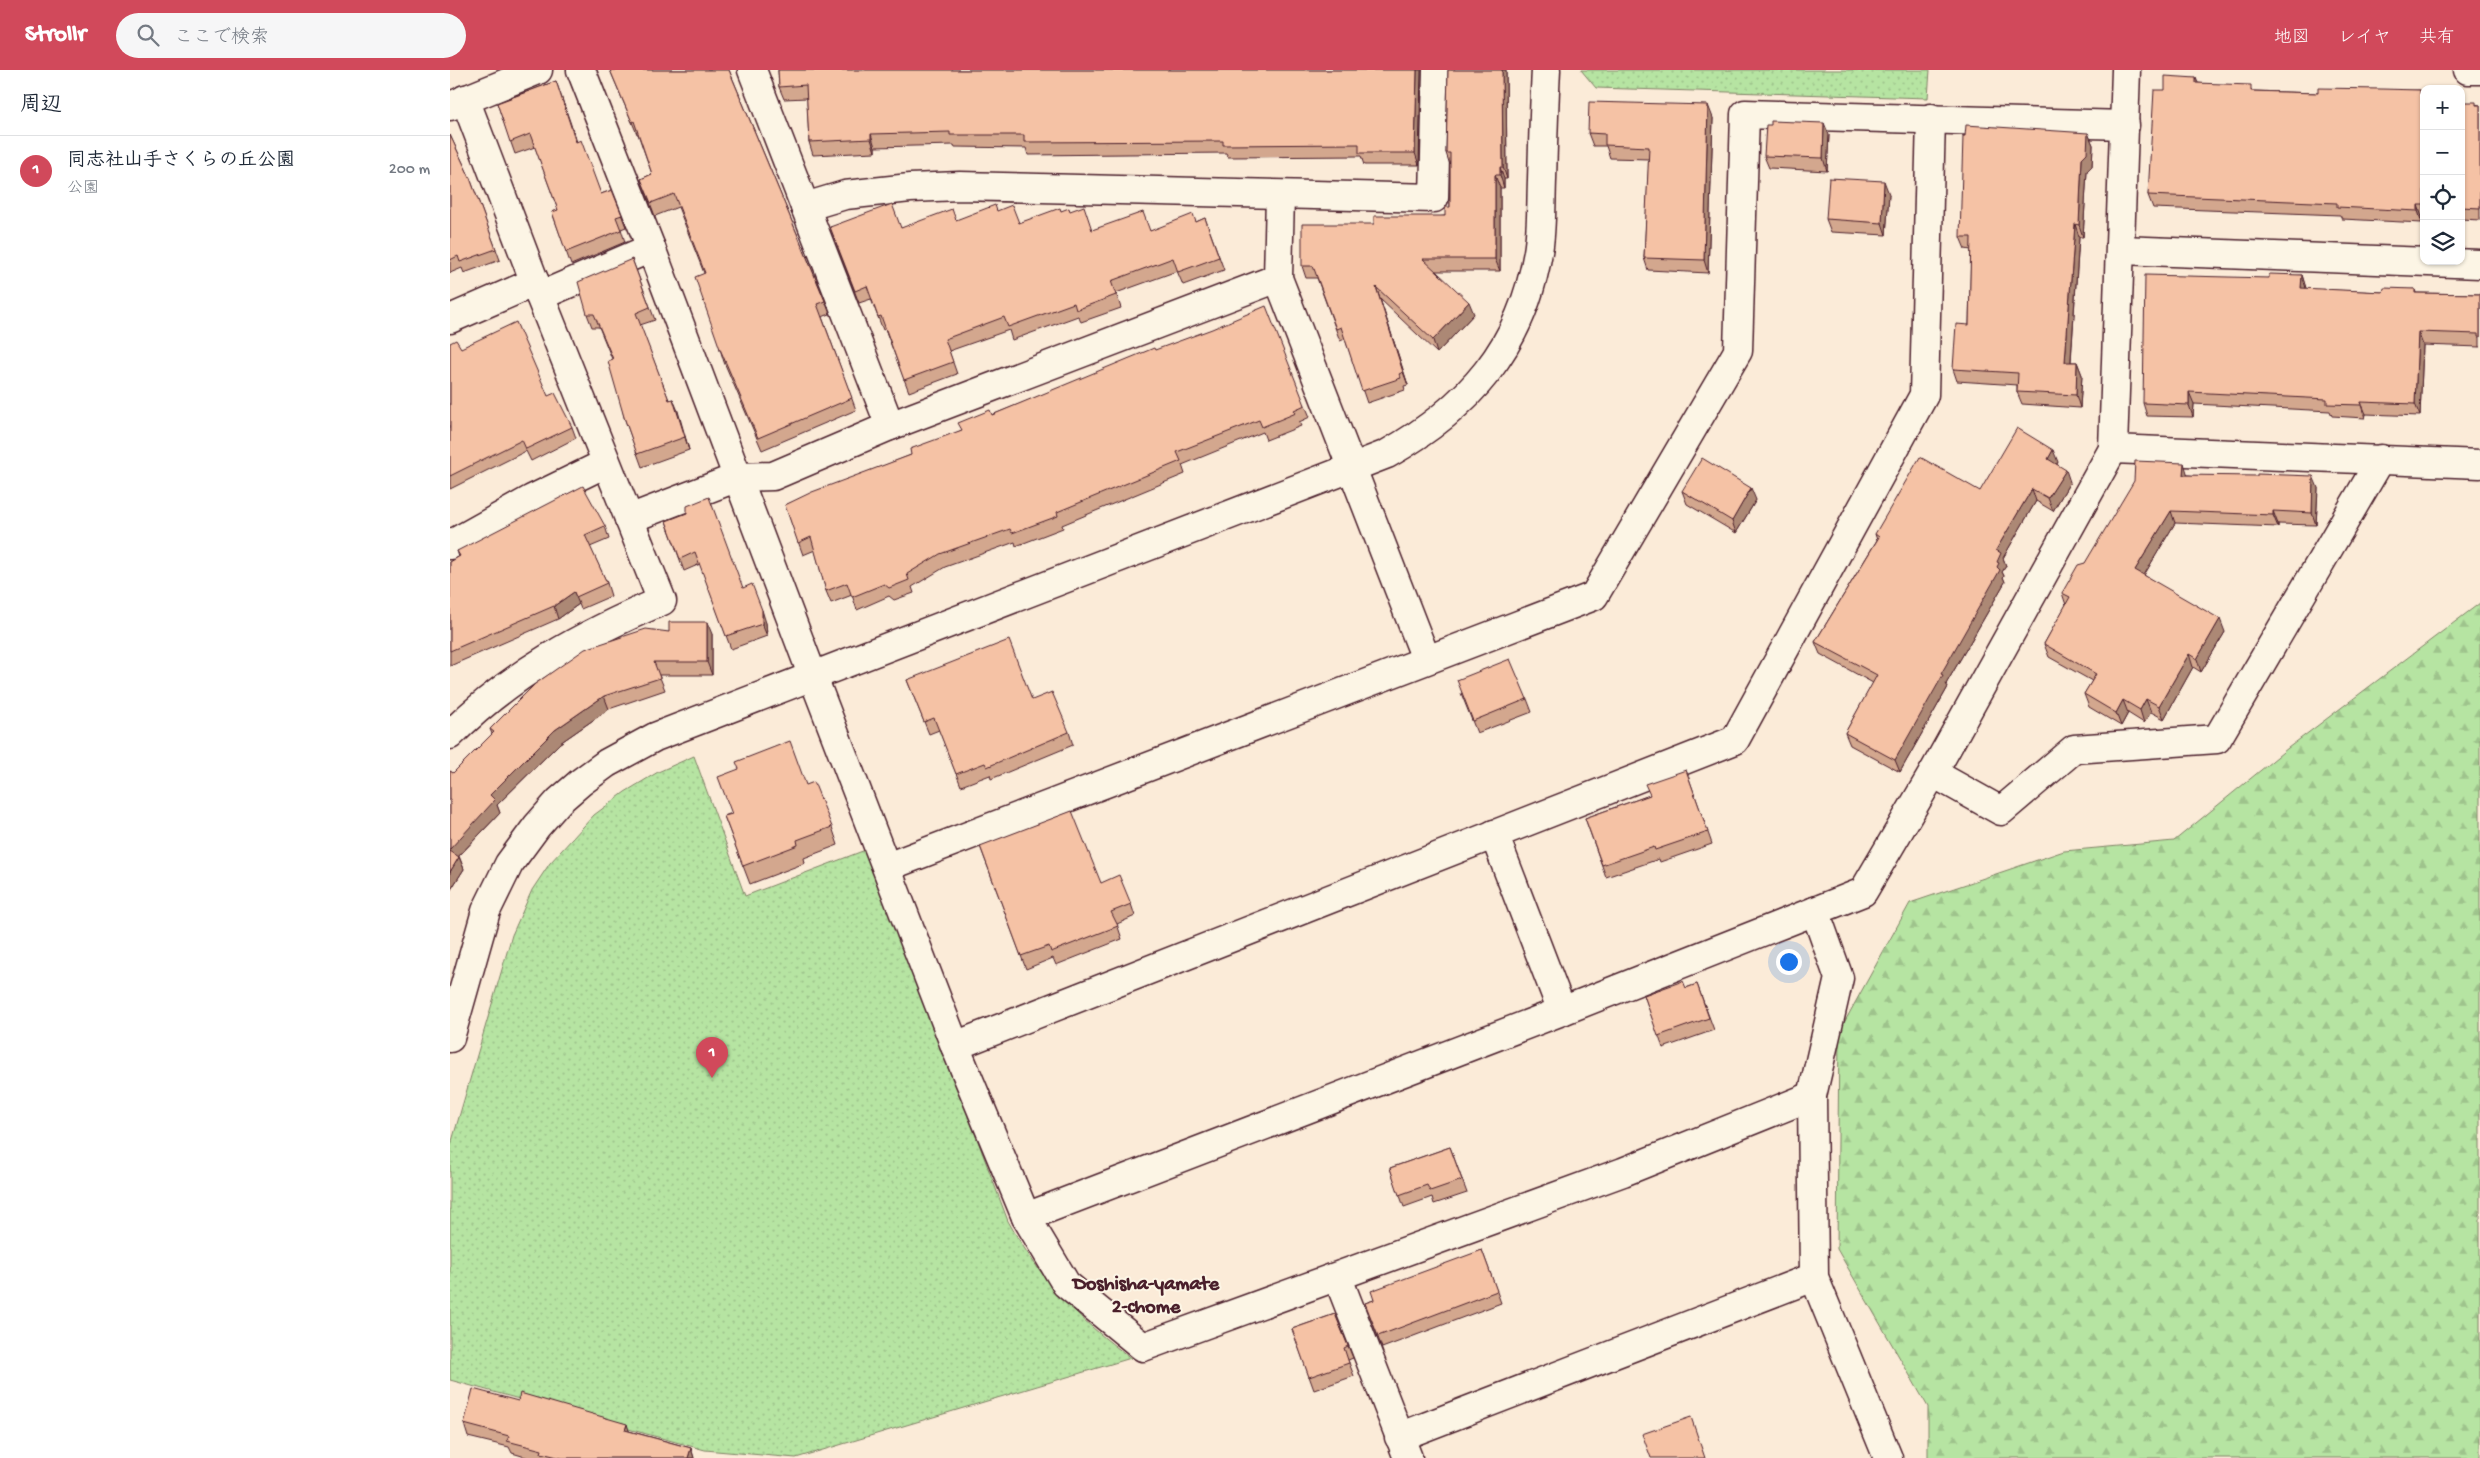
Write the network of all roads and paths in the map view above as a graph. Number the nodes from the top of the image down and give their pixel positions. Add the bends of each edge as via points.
1 (538, 70) edge
2 (581, 70) edge
3 (752, 70) edge
4 (1437, 70) edge
5 (1546, 70) edge
6 (2126, 70) edge
7 (2468, 70) edge
8 (2480, 70) edge
9 (458, 103) edge
10 (1931, 118) junction
11 (2125, 125) junction
12 (1280, 195) junction
13 (805, 206) junction
14 (652, 248) junction
15 (2121, 250) junction
16 (2480, 264) edge
17 (1278, 278) junction
18 (538, 289) junction
19 (450, 320) edge
20 (890, 426) junction
21 (2113, 449) junction
22 (2381, 459) junction
23 (606, 463) junction
24 (2480, 464) edge
25 (1351, 468) junction
26 (738, 477) junction
27 (629, 518) junction
28 (450, 544) edge
29 (1426, 659) junction
30 (813, 678) junction
31 (450, 735) edge
32 (1933, 773) junction
33 (1494, 834) junction
34 (886, 867) junction
35 (1815, 911) junction
36 (1562, 1011) junction
37 (450, 1038) edge
38 (954, 1046) junction
39 (1812, 1096) junction
40 (1026, 1217) junction
41 (1814, 1277) junction
42 (1338, 1278) junction
43 (1403, 1448) edge
44 (1888, 1458) edge

1 - 9 street
2 - 14 street
3 - 13 street
4 - 12 street via 1434,198
5 - 25 street via 1538,252 1521,313 1507,342 1470,394 1445,417 1387,454
6 - 11 street
7 - 8 street
9 - 18 street
10 - 11 street
10 - 29 street via 1745,114 1738,351 1594,596
10 - 33 street via 1924,396 1734,740
11 - 15 street
12 - 13 street via 960,186 845,195
12 - 17 street
13 - 20 street
14 - 18 street
14 - 26 street
15 - 16 street
15 - 21 street
17 - 20 street
17 - 25 street
18 - 19 street
18 - 23 street
20 - 26 street via 773,476
21 - 22 street
21 - 32 street
22 - 24 street
22 - 32 street via 2217,739 2074,749 2001,810
23 - 27 street
23 - 28 street
25 - 29 street
25 - 30 street
26 - 27 street
26 - 30 street
27 - 31 street via 662,601 582,637 550,656 487,701
29 - 34 street
30 - 34 street
30 - 37 street via 655,737 607,763 559,801 509,864 486,911
32 - 35 street via 1863,892
33 - 36 street
33 - 38 street
34 - 38 street
35 - 36 street
35 - 39 street via 1839,978
36 - 40 street
38 - 40 street
39 - 41 street
39 - 42 street via 1623,1172
40 - 42 street via 1066,1284 1143,1347
41 - 43 street
41 - 44 street
42 - 43 street

